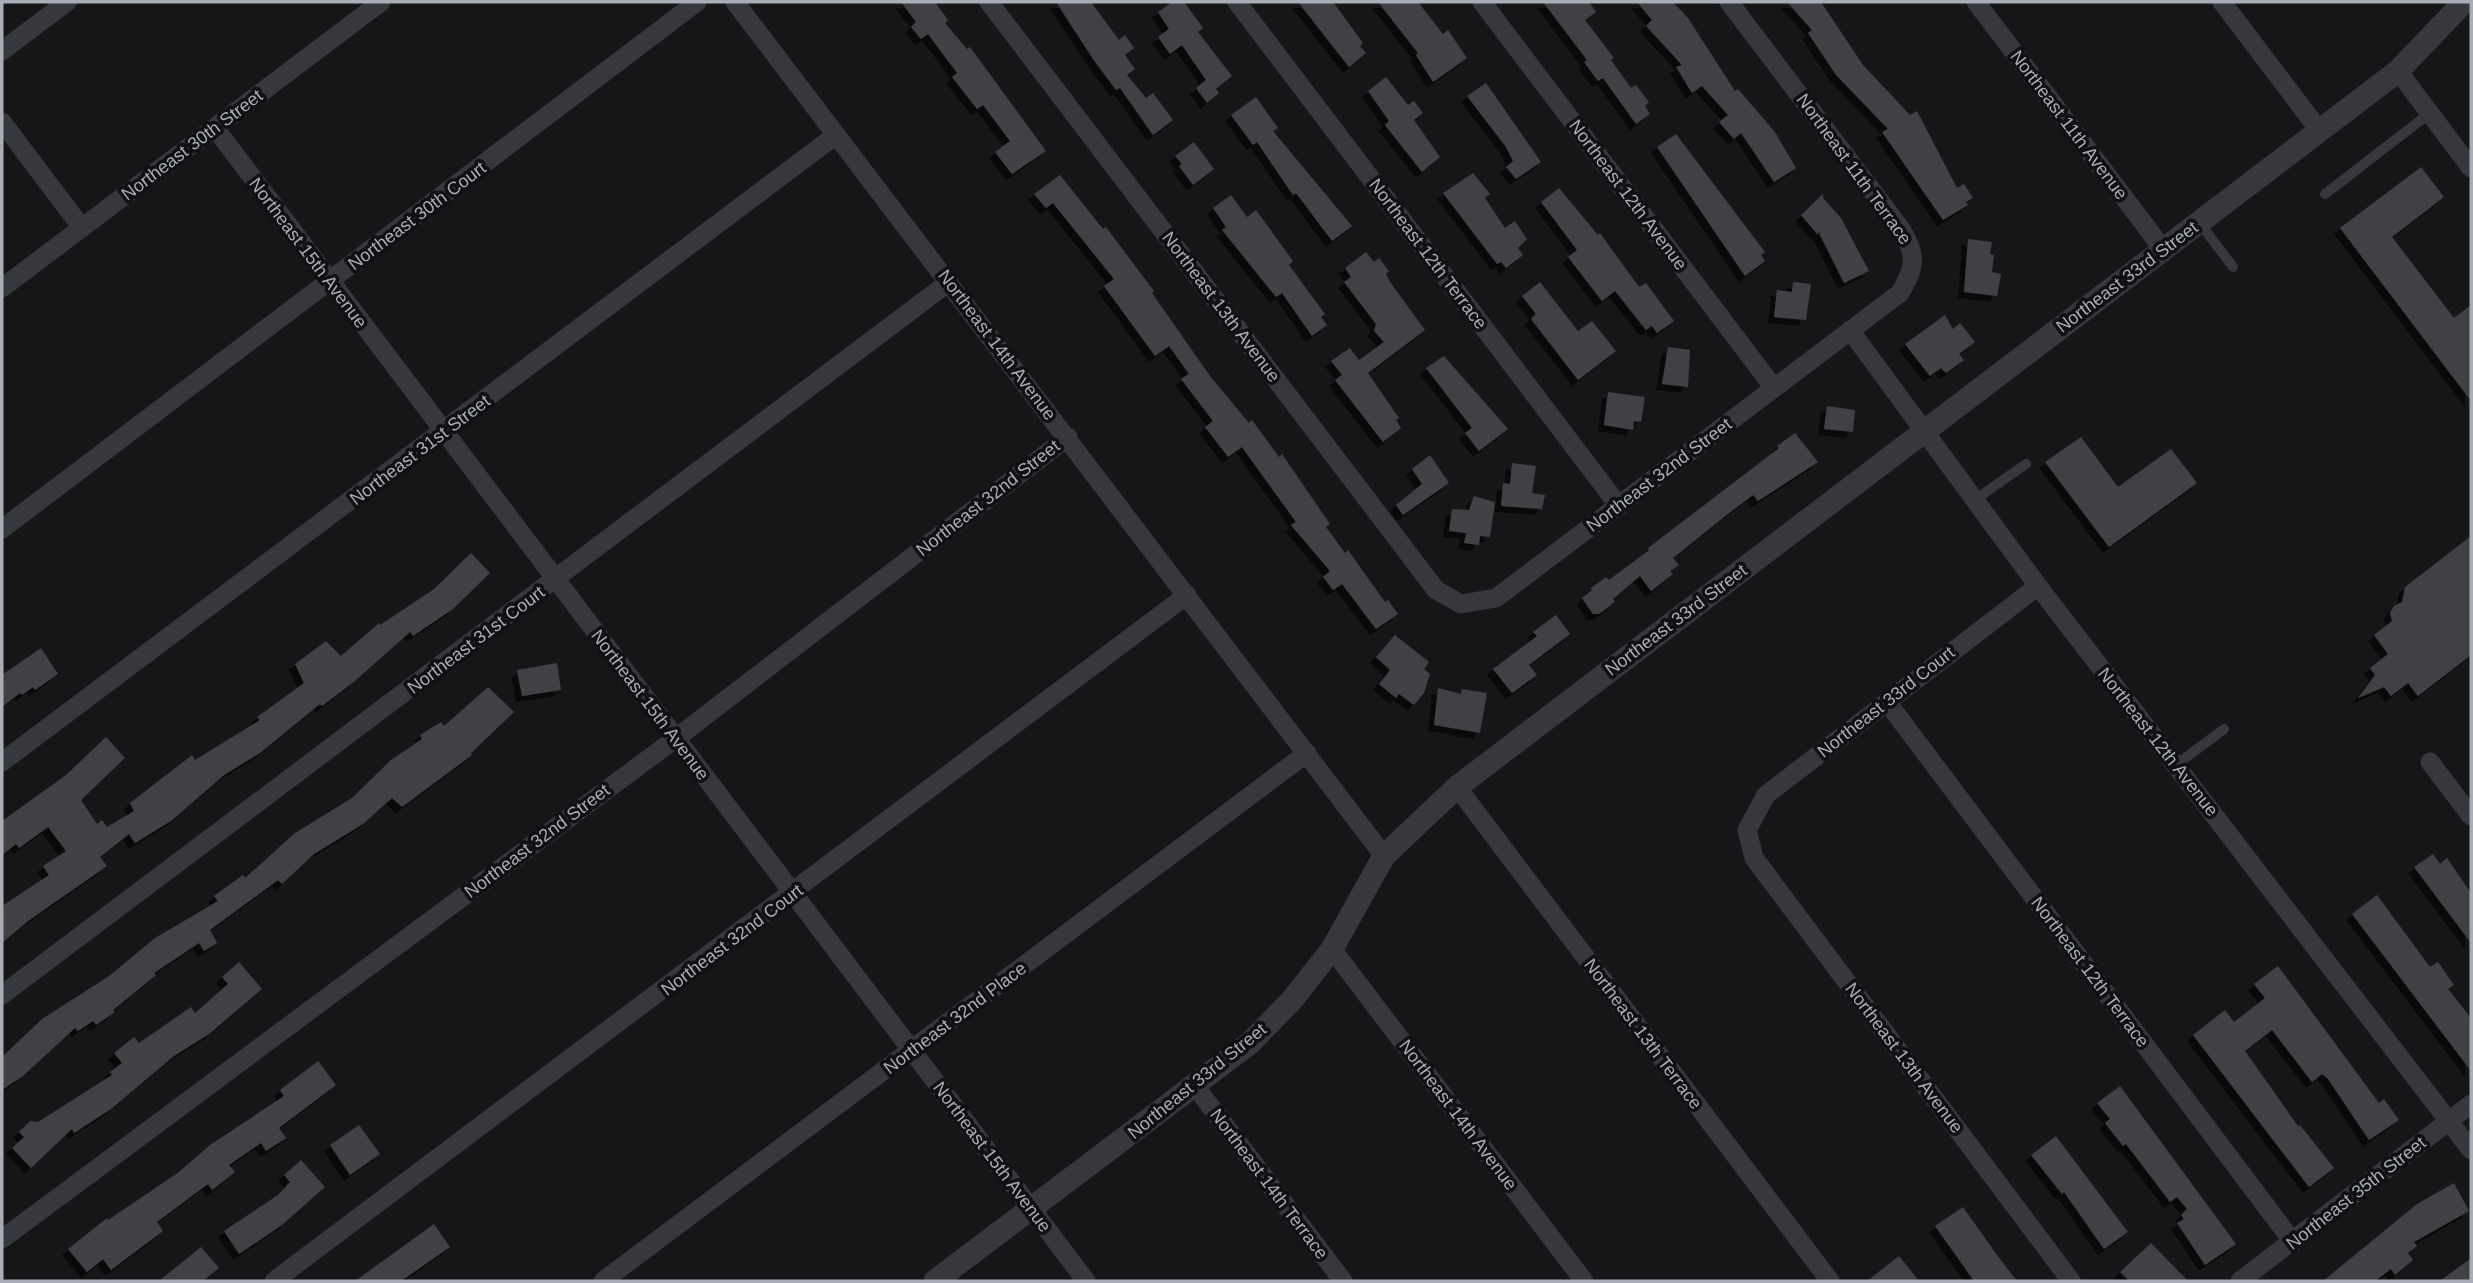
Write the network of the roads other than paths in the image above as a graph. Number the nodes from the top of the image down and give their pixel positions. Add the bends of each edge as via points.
1 (67, 2) edge
2 (381, 2) edge
3 (697, 2) edge
4 (735, 2) edge
5 (989, 2) edge
6 (1237, 2) edge
7 (1482, 2) edge
8 (1729, 2) edge
9 (1976, 2) edge
10 (2222, 2) edge
11 (2464, 2) edge
12 (2, 51) edge
13 (2398, 71) junction
14 (2430, 113) junction
15 (2, 122) edge
16 (215, 128) junction
17 (2319, 130) junction
18 (836, 135) junction
19 (2471, 168) edge
20 (2325, 194) dead end
21 (2199, 222) junction
22 (82, 228) junction
23 (2163, 249) junction
24 (2233, 267) dead end
25 (949, 282) junction
26 (329, 283) junction
27 (2, 288) edge
28 (1850, 330) junction
29 (1774, 388) junction
30 (1927, 431) junction
31 (443, 433) junction
32 (1068, 437) junction
33 (2026, 464) dead end
34 (1976, 499) junction
35 (1619, 506) junction
36 (2, 529) edge
37 (556, 580) junction
38 (2039, 586) junction
39 (1187, 595) junction
40 (1461, 604) joint
41 (1886, 702) junction
42 (2224, 729) dead end
43 (675, 739) junction
44 (1307, 753) junction
45 (2, 762) edge
46 (2430, 762) dead end
47 (2176, 765) junction
48 (1457, 787) junction
49 (2471, 817) edge
50 (1747, 830) joint
51 (1384, 856) junction
52 (792, 894) junction
53 (1332, 949) junction
54 (2, 995) edge
55 (913, 1050) junction
56 (1195, 1086) junction
57 (2471, 1104) edge
58 (2449, 1121) junction
59 (2471, 1150) edge
60 (1031, 1210) junction
61 (2, 1240) edge
62 (2293, 1241) junction
63 (274, 1281) edge
64 (603, 1281) edge
65 (935, 1281) edge
66 (1086, 1281) edge
67 (1343, 1281) edge
68 (1584, 1281) edge
69 (1830, 1281) edge
70 (2071, 1281) edge
71 (2240, 1281) edge

1 - 12 street
2 - 16 street, Northeast 30th Street
3 - 26 street, Northeast 30th Court
4 - 18 street, Northeast 14th Avenue
5 - 40 street, Northeast 13th Avenue via 1436,590
6 - 35 street, Northeast 12th Terrace
7 - 29 street, Northeast 12th Avenue
8 - 28 street, Northeast 11th Terrace via 1913,250 1912,272 1900,293
9 - 23 street, Northeast 11th Avenue
10 - 17 street
11 - 13 street, Northeast 33rd Street
13 - 14 street
13 - 17 street, Northeast 33rd Street
14 - 19 street
14 - 20 lane
15 - 22 street
16 - 22 street, Northeast 30th Street
16 - 26 street, Northeast 15th Avenue
17 - 21 street, Northeast 33rd Street
18 - 25 street, Northeast 14th Avenue
18 - 31 street, Northeast 31st Street
21 - 23 street, Northeast 33rd Street
21 - 24 lane
22 - 27 street, Northeast 30th Street
23 - 30 street, Northeast 33rd Street
25 - 32 street, Northeast 14th Avenue
25 - 37 street, Northeast 31st Court
26 - 31 street, Northeast 15th Avenue
26 - 36 street, Northeast 30th Court
28 - 29 street, Northeast 32nd Street
28 - 30 street, Northeast 12th Avenue
29 - 35 street, Northeast 32nd Street
30 - 34 street, Northeast 12th Avenue
30 - 48 street, Northeast 33rd Street
31 - 37 street, Northeast 15th Avenue
31 - 45 street, Northeast 31st Street
32 - 39 street, Northeast 14th Avenue
32 - 43 street, Northeast 32nd Street
33 - 34 lane
34 - 38 street, Northeast 12th Avenue
35 - 40 street, Northeast 32nd Street via 1496,598
37 - 43 street, Northeast 15th Avenue
37 - 54 street, Northeast 31st Court
38 - 41 street, Northeast 33rd Court
38 - 47 street, Northeast 12th Avenue
39 - 44 street, Northeast 14th Avenue
39 - 52 street, Northeast 32nd Court
41 - 50 street, Northeast 33rd Court via 1766,795
41 - 62 street, Northeast 12th Terrace
42 - 47 lane
43 - 52 street, Northeast 15th Avenue
43 - 61 street, Northeast 32nd Street
44 - 51 street, Northeast 14th Avenue
44 - 55 street, Northeast 32nd Place
46 - 49 street
47 - 58 street, Northeast 12th Avenue
48 - 51 street, Northeast 33rd Street
48 - 69 street, Northeast 13th Terrace
50 - 70 street, Northeast 13th Avenue via 1754,858
51 - 53 street, Northeast 33rd Street
52 - 55 street, Northeast 15th Avenue
52 - 63 street, Northeast 32nd Court
53 - 56 street, Northeast 33rd Street via 1250,1043
53 - 68 street, Northeast 14th Avenue
55 - 60 street, Northeast 15th Avenue
55 - 64 street, Northeast 32nd Place
56 - 60 street, Northeast 33rd Street
56 - 67 street, Northeast 14th Terrace
57 - 58 street, Northeast 35th Street
58 - 59 street, Northeast 12th Avenue
58 - 62 street, Northeast 35th Street
60 - 65 street, Northeast 33rd Street
60 - 66 street, Northeast 15th Avenue
62 - 71 street, Northeast 35th Street

